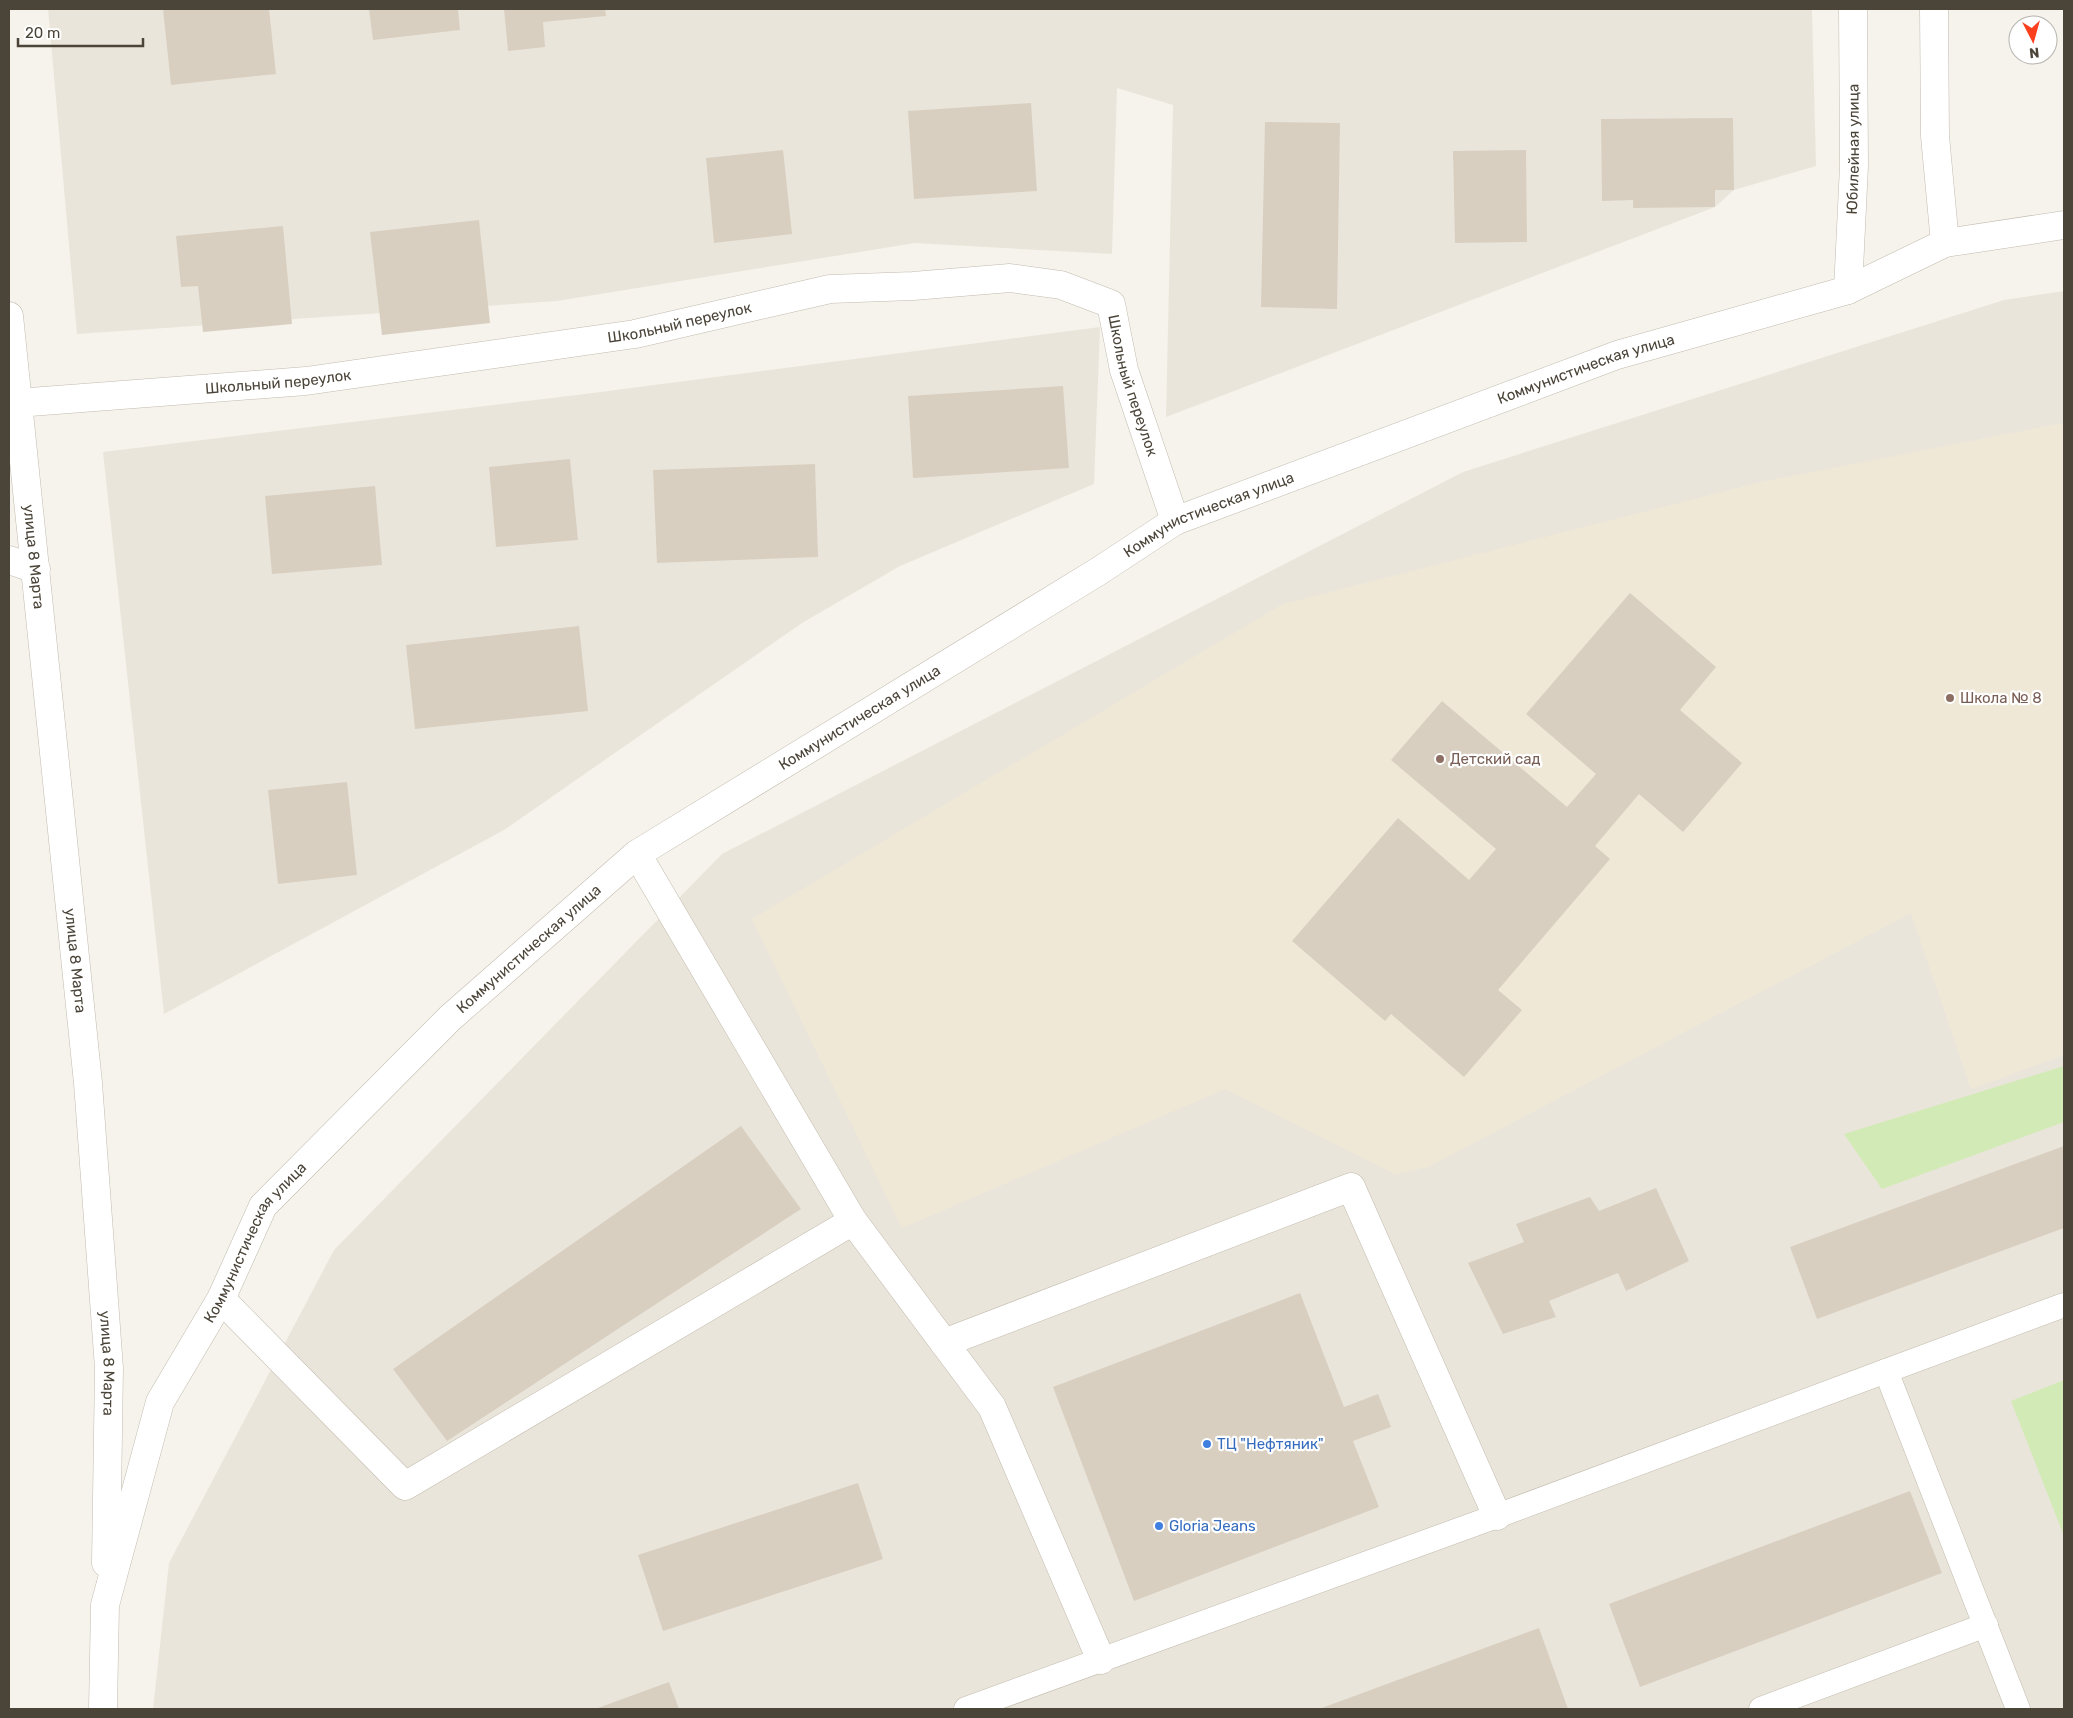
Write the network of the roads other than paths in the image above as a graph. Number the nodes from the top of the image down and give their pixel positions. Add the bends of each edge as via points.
1 (1853, 9) edge
2 (1934, 9) edge
3 (2064, 225) edge
4 (1945, 243) junction
5 (1848, 290) junction
6 (9, 316) edge
7 (18, 404) junction
8 (1176, 521) junction
9 (9, 560) edge
10 (36, 569) junction
11 (637, 854) junction
12 (853, 1221) junction
13 (220, 1299) junction
14 (2064, 1305) edge
15 (944, 1343) junction
16 (1886, 1370) junction
17 (1497, 1516) junction
18 (105, 1605) junction
19 (1986, 1625) junction
20 (1101, 1660) junction
21 (103, 1709) edge
22 (966, 1709) edge
23 (1761, 1709) edge
24 (2018, 1709) edge

1 - 5 street, Юбилейная улица via 1854,166
2 - 4 street via 1936,136
3 - 4 street, Коммунистическая улица
4 - 5 street, Коммунистическая улица
5 - 8 street, Коммунистическая улица via 1617,355
6 - 7 street, улица 8 Марта
7 - 8 street, Школьный переулок via 306,381 635,334 830,289 1010,278 1062,285 1111,304 1124,370
7 - 10 street, улица 8 Марта
8 - 11 street, Коммунистическая улица
9 - 10 street
10 - 18 street, улица 8 Марта via 87,1073 109,1368
11 - 12 street
11 - 13 street, Коммунистическая улица via 450,1018 263,1206
12 - 13 street via 405,1486
12 - 15 street
13 - 18 street, Коммунистическая улица via 160,1402
14 - 16 lane
15 - 17 street via 1351,1186
15 - 20 street via 992,1408
16 - 17 lane
16 - 19 lane
17 - 20 lane
18 - 21 street, Коммунистическая улица
19 - 23 lane
19 - 24 lane
20 - 22 lane

